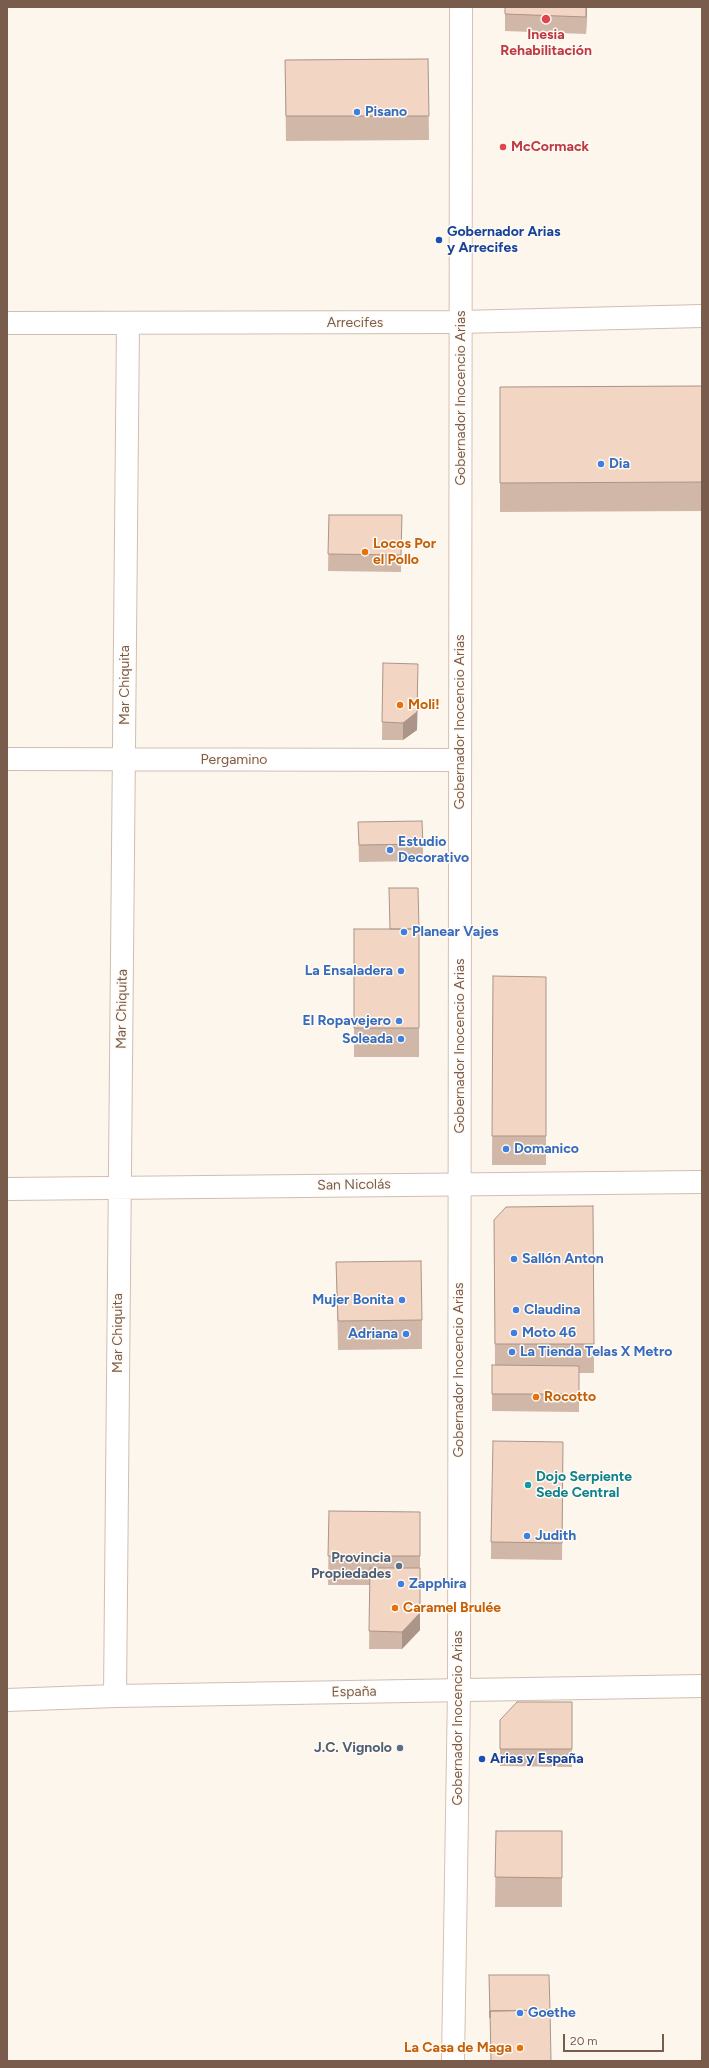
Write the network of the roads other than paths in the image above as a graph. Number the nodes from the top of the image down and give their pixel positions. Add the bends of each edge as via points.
1 (461, 7) edge
2 (702, 316) edge
3 (460, 322) junction
4 (7, 323) edge
5 (128, 323) junction
6 (7, 759) edge
7 (125, 760) junction
8 (460, 760) junction
9 (702, 1182) edge
10 (459, 1183) junction
11 (7, 1189) edge
12 (120, 1189) junction
13 (702, 1686) edge
14 (459, 1691) junction
15 (115, 1696) junction
16 (7, 1700) edge
17 (453, 2061) edge

1 - 3 street, Gobernador Inocencio Arias
2 - 3 street, Arrecifes
3 - 5 street, Arrecifes
3 - 8 street, Gobernador Inocencio Arias
4 - 5 street, Arrecifes
5 - 7 street, Mar Chiquita
6 - 7 street, Pergamino
7 - 8 street, Pergamino
7 - 12 street, Mar Chiquita
8 - 10 street, Gobernador Inocencio Arias
9 - 10 street, San Nicolás
10 - 12 street, San Nicolás
10 - 14 street, Gobernador Inocencio Arias
11 - 12 street, San Nicolás
12 - 15 street, Mar Chiquita
13 - 14 street, España
14 - 15 street, España
14 - 17 street, Gobernador Inocencio Arias
15 - 16 street, España

